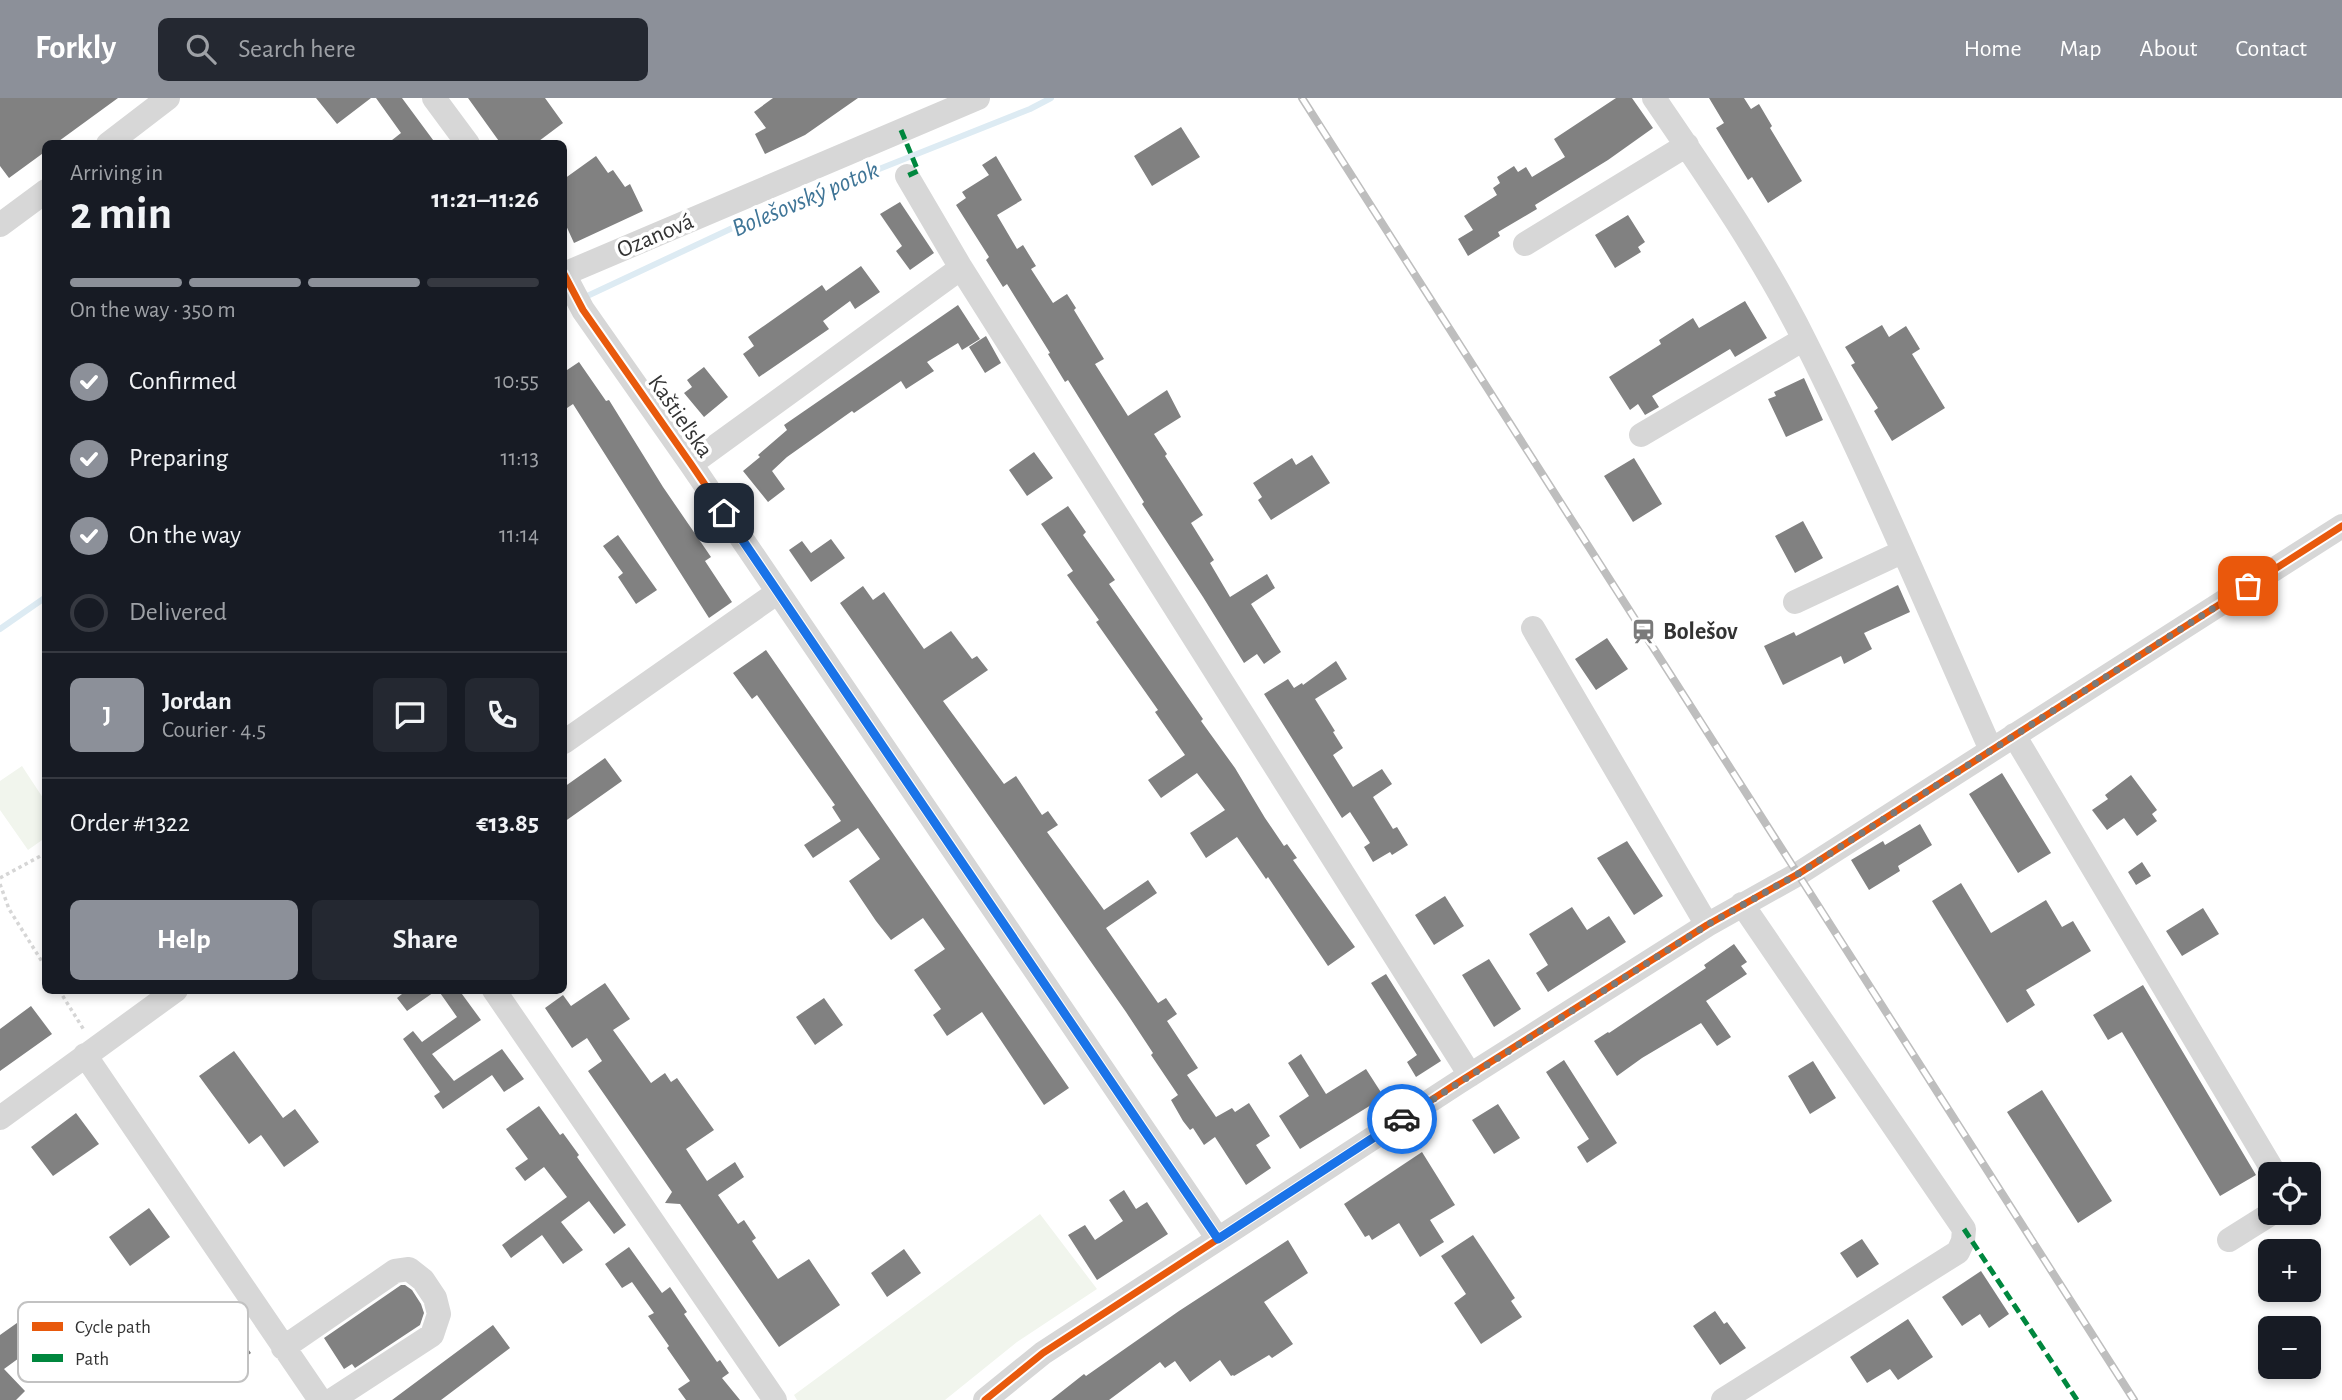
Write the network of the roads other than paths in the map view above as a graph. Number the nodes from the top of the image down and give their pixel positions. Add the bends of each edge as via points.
1 (168, 98) edge
2 (434, 98) edge
3 (978, 98) edge
4 (1654, 98) edge
5 (113, 140) edge
6 (465, 140) edge
7 (1687, 145) junction
8 (907, 176) dead end
9 (42, 194) edge
10 (0, 225) edge
11 (1525, 244) dead end
12 (961, 268) junction
13 (571, 288) edge
14 (1804, 339) junction
15 (1641, 435) dead end
16 (691, 464) junction
17 (2342, 526) edge
18 (1902, 552) junction
19 (778, 592) junction
20 (1795, 603) dead end
21 (1533, 628) dead end
22 (2014, 735) junction
23 (567, 740) edge
24 (1991, 750) junction
25 (1742, 904) junction
26 (1707, 925) junction
27 (169, 994) edge
28 (497, 994) edge
29 (86, 1045) junction
30 (1470, 1075) junction
31 (0, 1118) edge
32 (2268, 1162) edge
33 (2258, 1222) edge
34 (1218, 1239) junction
35 (2229, 1240) dead end
36 (283, 1348) junction
37 (320, 1400) edge
38 (332, 1400) edge
39 (775, 1400) edge
40 (985, 1400) edge
41 (1723, 1400) edge

1 - 5 street
2 - 6 street
3 - 13 street, Ozanová
4 - 7 street
7 - 11 street
7 - 14 street via 1750,242
8 - 12 street
9 - 10 street
12 - 16 street
12 - 30 street
13 - 16 street, Kaštieľska
14 - 15 street
14 - 18 street
16 - 19 street, Kaštieľska
17 - 22 street
18 - 20 street
18 - 24 street
19 - 23 street
19 - 34 street, Kaštieľska
21 - 26 street
22 - 24 street
22 - 32 street
24 - 25 street via 1798,874
25 - 26 street
25 - 41 street via 1964,1229 1958,1252
26 - 30 street
27 - 29 street
28 - 39 street
29 - 31 street
29 - 36 street
30 - 34 street
33 - 35 street
34 - 40 street via 1043,1353
36 - 37 street
36 - 38 street via 395,1271 409,1269 423,1280 439,1314 432,1335

